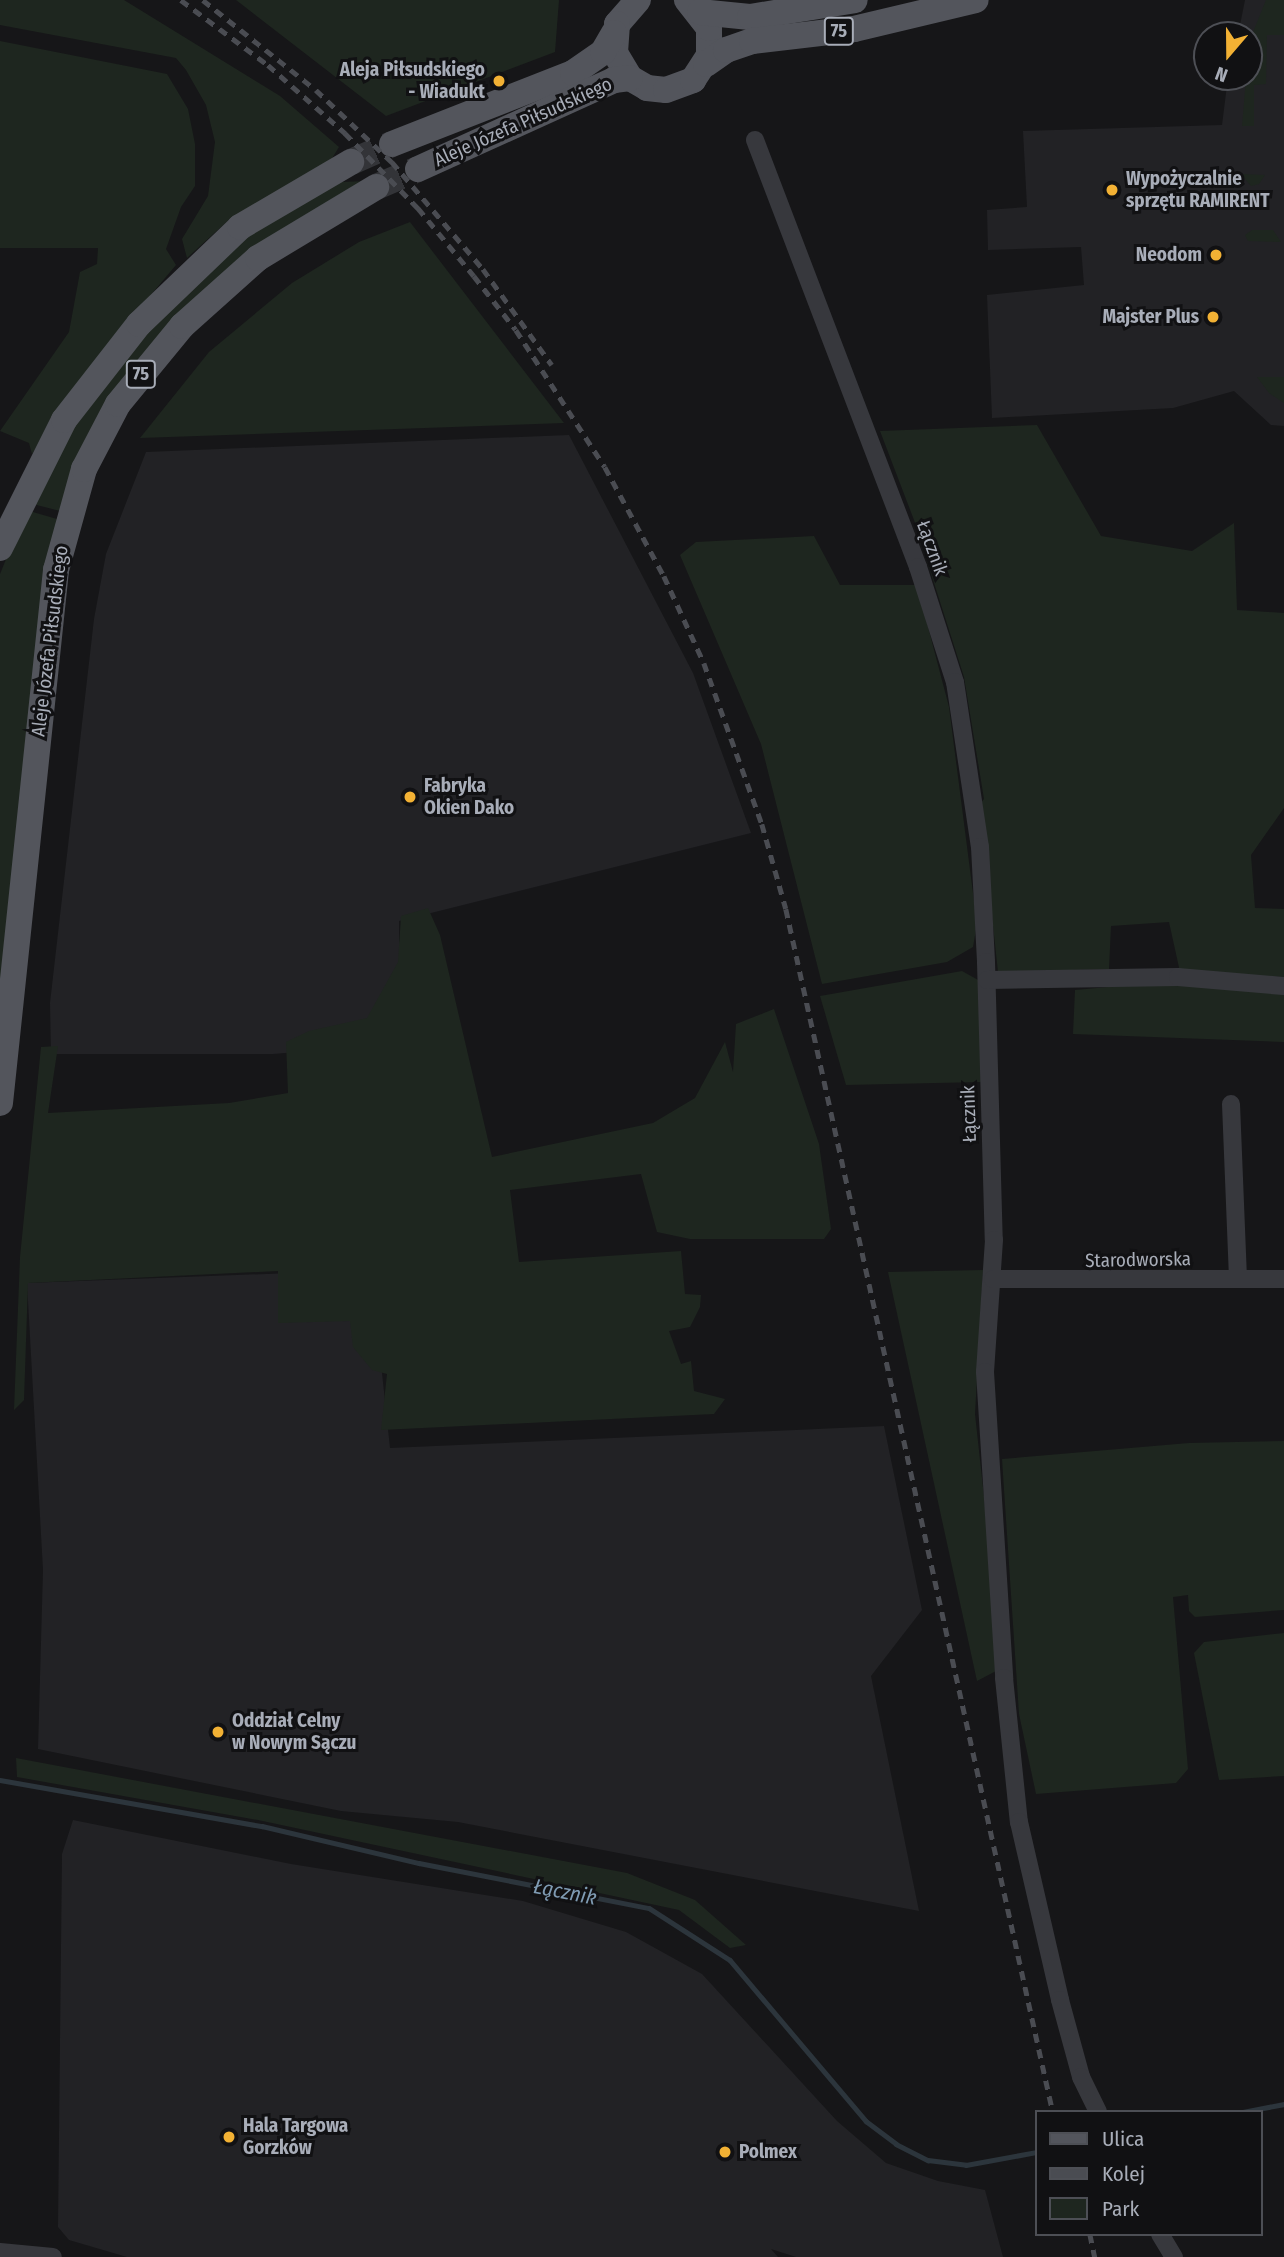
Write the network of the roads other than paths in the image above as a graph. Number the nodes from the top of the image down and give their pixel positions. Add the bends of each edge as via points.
1 (638, 0) edge
2 (855, 0) edge
3 (976, 0) edge
4 (694, 6) edge
5 (614, 33) junction
6 (706, 64) junction
7 (630, 78) junction
8 (755, 140) dead end
9 (392, 144) tunnel mouth
10 (351, 162) tunnel mouth
11 (418, 169) tunnel mouth
12 (376, 187) tunnel mouth
13 (0, 548) edge
14 (986, 981) junction
15 (1284, 986) edge
16 (3, 1044) edge
17 (0, 1103) edge
18 (1231, 1104) dead end
19 (993, 1279) junction
20 (1238, 1279) junction
21 (1284, 1279) edge
22 (1097, 2110) edge
23 (1161, 2236) edge
24 (0, 2252) edge
25 (53, 2257) edge
26 (1174, 2257) edge

1 - 5 main road, Aleje Józefa Piłsudskiego via 621,15
2 - 4 main road, 75 via 750,17
3 - 6 main road, 75 via 866,27 752,41 726,50
4 - 6 main road, 75 via 711,35
5 - 7 main road via 615,53
5 - 9 main road, Aleje Józefa Piłsudskiego via 603,52 573,73
6 - 7 main road, 75 via 676,89 647,88
7 - 11 main road, Aleje Józefa Piłsudskiego via 614,80
8 - 14 street, Łącznik via 918,567 955,682 980,847
10 - 13 main road, 75 via 240,227 188,271 139,324 64,420
12 - 16 main road, Aleje Józefa Piłsudskiego / 75 via 258,258 182,326 118,404 84,469 56,570
14 - 15 street via 1178,977
14 - 19 street, Łącznik
16 - 17 main road, Aleje Józefa Piłsudskiego / 75
18 - 20 street
19 - 20 street, Starodworska
19 - 22 street, Łącznik via 985,1372 1004,1678 1019,1822 1070,2038
20 - 21 street, Starodworska
23 - 26 street
24 - 25 street

